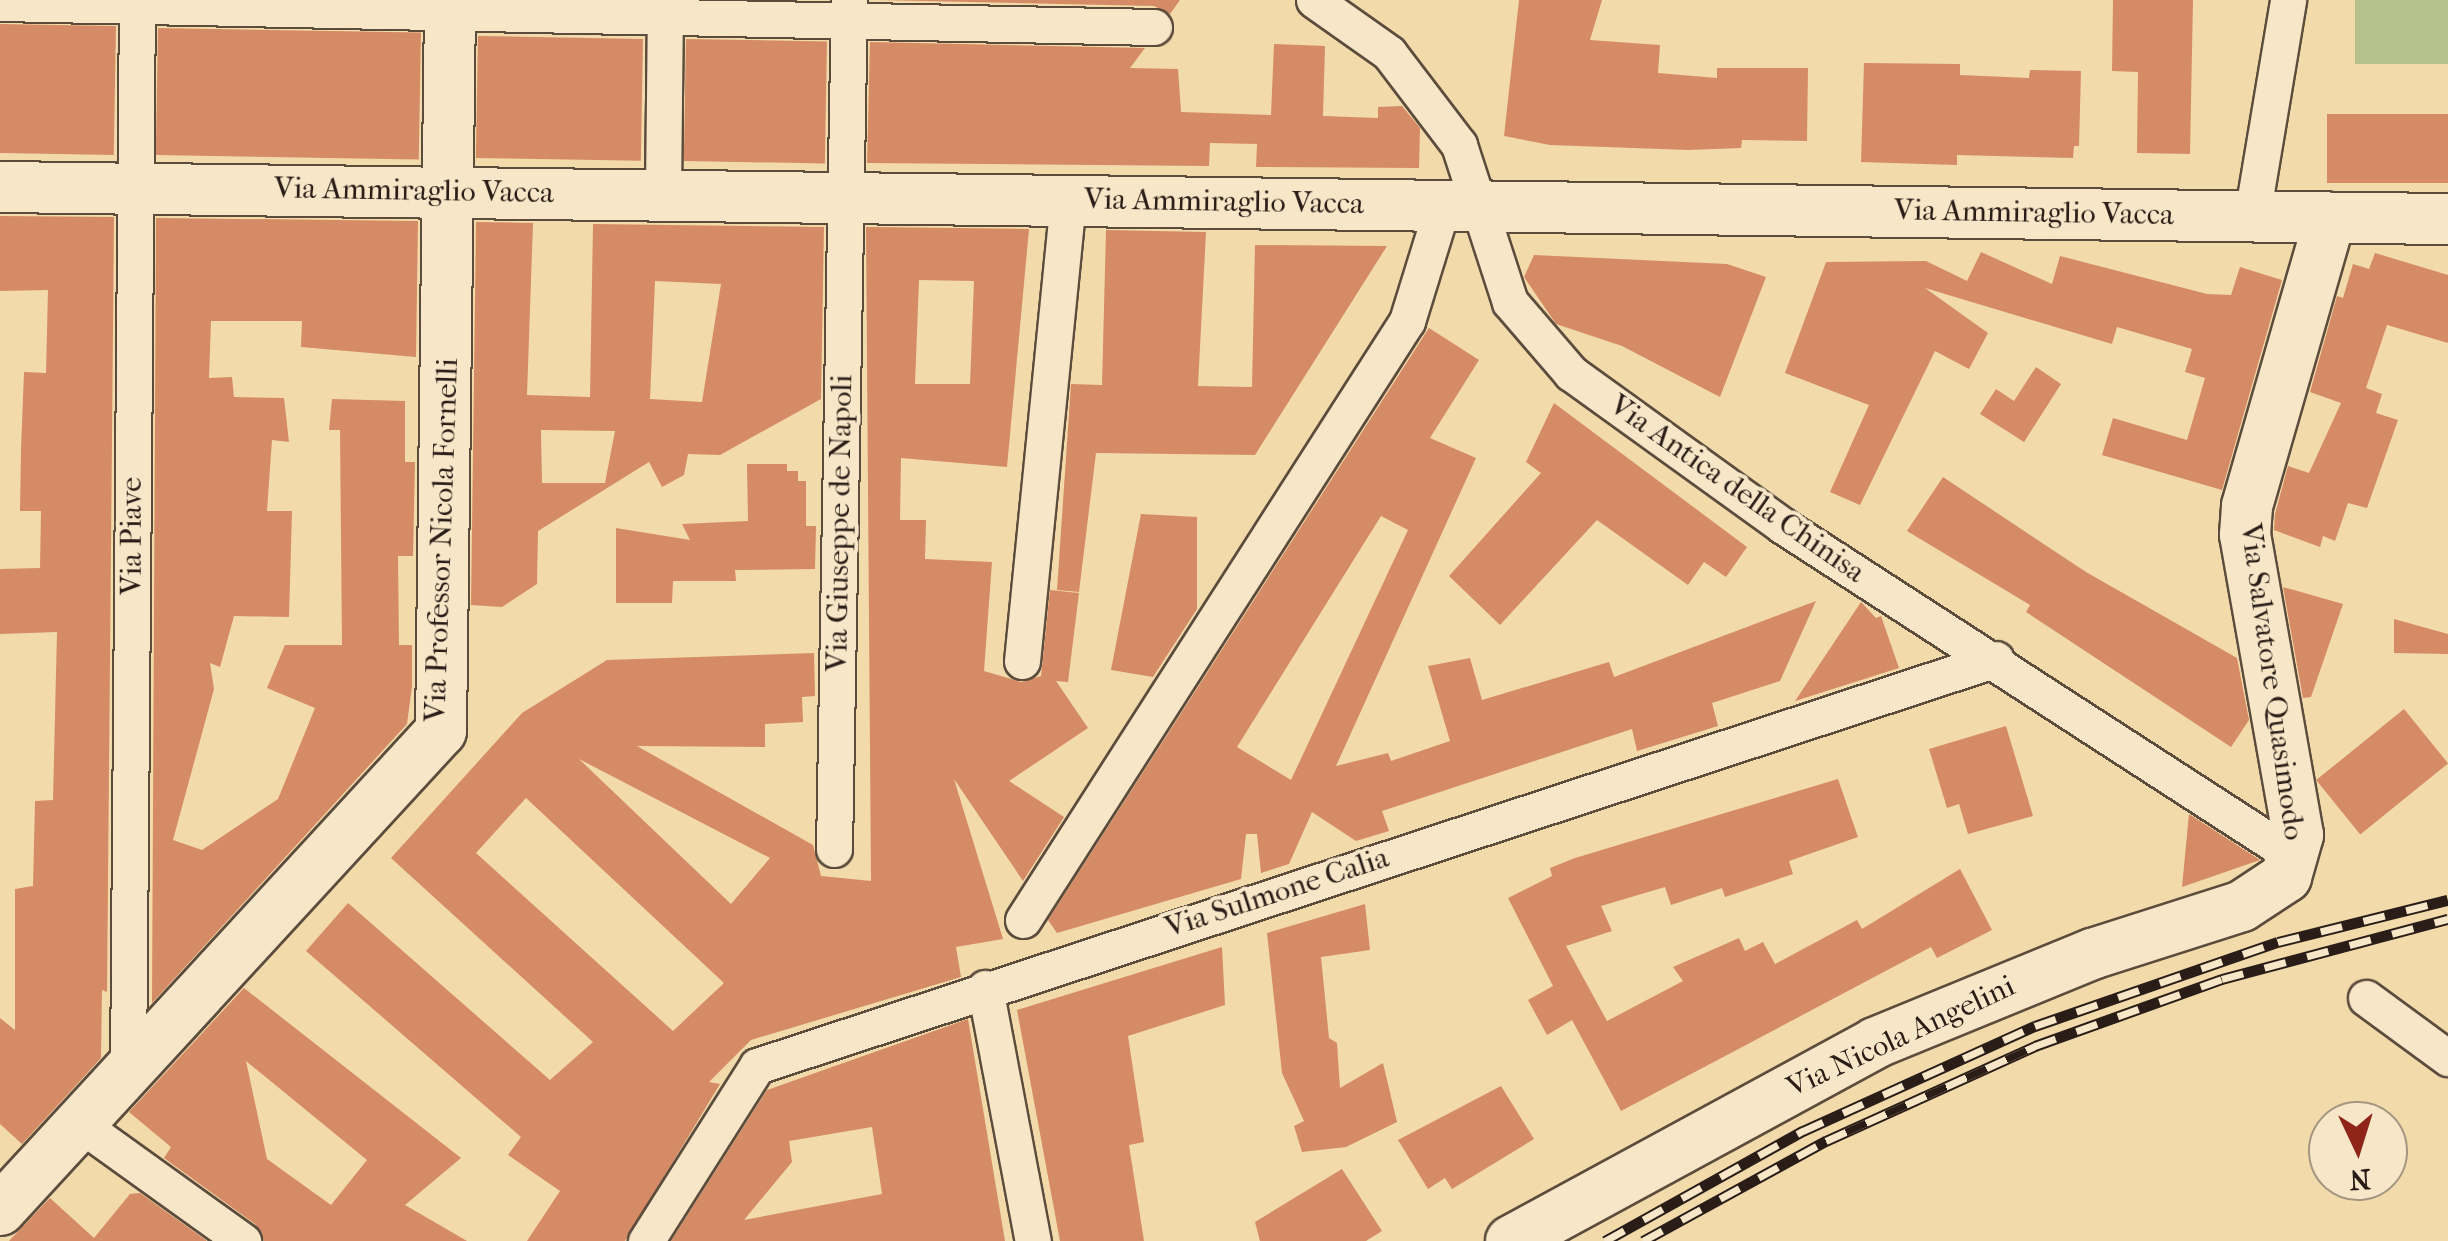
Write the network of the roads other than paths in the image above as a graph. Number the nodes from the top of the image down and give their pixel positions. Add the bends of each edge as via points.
1 (1314, 0) edge
2 (2288, 0) edge
3 (137, 2) edge
4 (0, 3) edge
5 (450, 5) edge
6 (665, 7) edge
7 (849, 9) edge
8 (1154, 27) dead end
9 (0, 187) edge
10 (135, 187) junction
11 (449, 192) junction
12 (663, 194) junction
13 (846, 197) junction
14 (1068, 200) junction
15 (1462, 205) junction
16 (2252, 216) junction
17 (2330, 218) junction
18 (2448, 219) edge
19 (1996, 659) junction
20 (1022, 661) dead end
21 (834, 849) dead end
22 (2296, 858) junction
23 (1024, 920) dead end
24 (985, 988) junction
25 (2366, 998) dead end
26 (2448, 1058) edge
27 (128, 1072) junction
28 (80, 1124) junction
29 (7, 1187) edge
30 (243, 1241) edge
31 (646, 1241) edge
32 (1033, 1241) edge
33 (1511, 1241) edge

1 - 15 street, Via Antica della Chinisa via 1389,53 1459,144
2 - 16 street
3 - 4 street
3 - 5 street
3 - 10 street, Via Piave
5 - 6 street
5 - 11 street, Via Professor Nicola Fornelli
6 - 7 street
6 - 12 street
7 - 8 street
7 - 13 street, Via Giuseppe de Napoli
9 - 10 street, Via Ammiraglio Vacca
10 - 11 street, Via Ammiraglio Vacca
10 - 27 street, Via Piave
11 - 12 street, Via Ammiraglio Vacca
11 - 27 street, Via Professor Nicola Fornelli via 441,731
12 - 13 street, Via Ammiraglio Vacca
13 - 14 street, Via Ammiraglio Vacca
13 - 21 street, Via Giuseppe de Napoli
14 - 15 street, Via Ammiraglio Vacca
14 - 20 street
15 - 16 street, Via Ammiraglio Vacca
15 - 19 street, Via Antica della Chinisa via 1510,302 1571,373 1783,526
15 - 23 street via 1406,321
16 - 17 street, Via Ammiraglio Vacca
17 - 18 street, Via Ammiraglio Vacca
17 - 22 street, Via Salvatore Quasimodo via 2245,535 2298,834
19 - 22 street, Via Antica della Chinisa
19 - 24 street, Via Sulmone Calia
22 - 33 street, Via Nicola Angelini via 2286,877 2242,906 2092,954 1875,1043
24 - 31 street, Via Sulmone Calia via 757,1066
24 - 32 street
25 - 26 street
27 - 28 street, Via Professor Nicola Fornelli
28 - 29 street, Via Professor Nicola Fornelli
28 - 30 street

